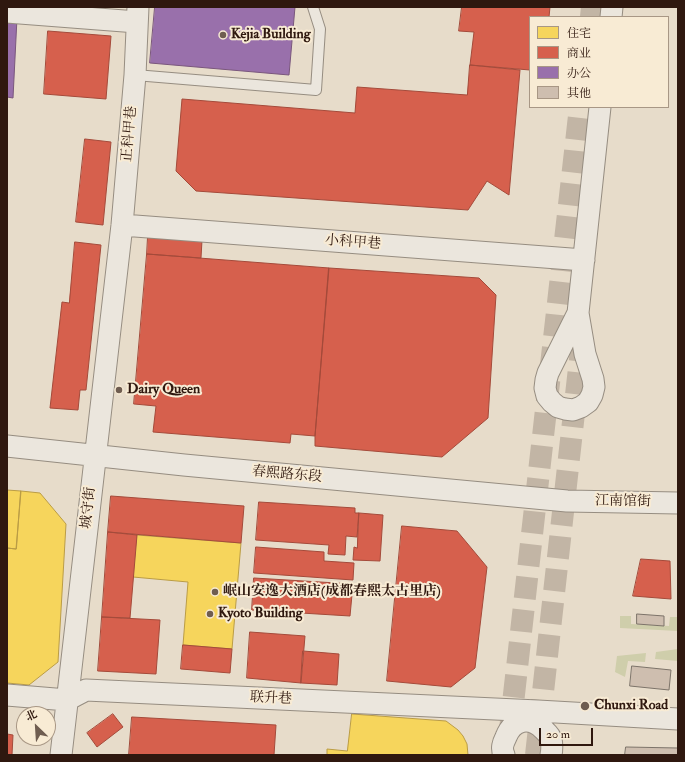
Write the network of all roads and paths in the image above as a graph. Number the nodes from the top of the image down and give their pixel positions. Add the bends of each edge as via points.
1 (313, 7) edge
2 (7, 12) edge
3 (138, 14) edge
4 (135, 75) junction
5 (600, 108) edge
6 (122, 225) junction
7 (584, 260) junction
8 (118, 262) joint
9 (578, 313) dead end
10 (7, 446) edge
11 (95, 455) junction
12 (567, 501) joint
13 (678, 503) edge
14 (7, 695) edge
15 (67, 700) junction
16 (678, 719) edge
17 (61, 755) edge
18 (504, 755) edge
19 (551, 755) edge

1 - 4 lane via 320,29 316,90
2 - 3 street
3 - 4 street, 正科甲巷
4 - 6 street, 正科甲巷
5 - 7 street
6 - 7 street, 小科甲巷
6 - 8 street, 正科甲巷
7 - 9 street
8 - 11 street, 城守街
10 - 11 street, 春熙路东段
11 - 12 street, 春熙路东段
11 - 15 street, 城守街
12 - 13 street, 江南馆街
14 - 15 street
15 - 16 street, 联升巷 via 86,690
15 - 17 street, 城守街
18 - 19 street via 503,744 508,732 515,724 526,720 539,725 547,733 551,739

